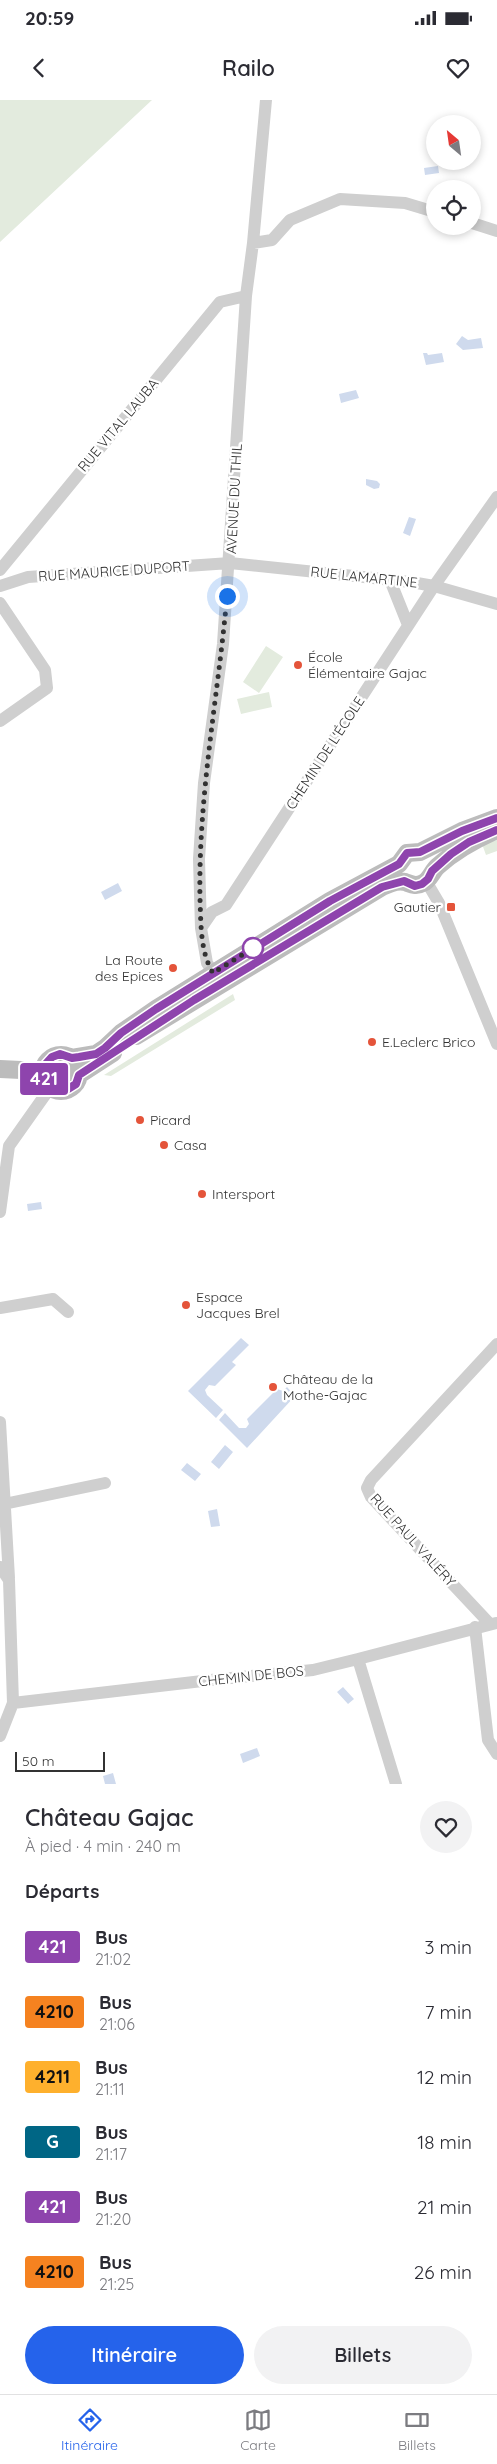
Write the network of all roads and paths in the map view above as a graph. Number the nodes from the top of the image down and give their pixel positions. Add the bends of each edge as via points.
1 (266, 100) edge
2 (426, 209) edge
3 (481, 226) edge
4 (497, 231) edge
5 (253, 244) junction
6 (246, 296) junction
7 (497, 497) edge
8 (230, 563) junction
9 (0, 570) edge
10 (390, 580) junction
11 (0, 586) edge
12 (434, 586) junction
13 (0, 603) edge
14 (497, 604) edge
15 (408, 625) junction
16 (0, 721) edge
17 (497, 818) edge
18 (497, 830) edge
19 (420, 852) junction
20 (399, 864) junction
21 (429, 876) junction
22 (404, 881) junction
23 (201, 928) junction
24 (217, 979) junction
25 (497, 1044) edge
26 (72, 1058) junction
27 (0, 1069) edge
28 (42, 1071) junction
29 (79, 1075) junction
30 (50, 1088) junction
31 (0, 1212) edge
32 (0, 1308) edge
33 (68, 1312) dead end
34 (497, 1344) edge
35 (0, 1422) edge
36 (105, 1483) dead end
37 (4, 1504) junction
38 (0, 1567) edge
39 (9, 1580) junction
40 (494, 1623) edge
41 (475, 1627) junction
42 (358, 1659) junction
43 (13, 1704) junction
44 (0, 1736) edge
45 (497, 1754) edge
46 (396, 1784) edge

1 - 5 street, AVENUE DU THIL
2 - 5 street via 405,203 340,199 290,220 272,240
3 - 4 street
5 - 6 street, AVENUE DU THIL
6 - 8 street, AVENUE DU THIL
6 - 9 street, RUE VITAL LAUBA via 220,302
7 - 12 street, CHEMIN DE L'ÉCOLE
8 - 10 street, RUE LAMARTINE
8 - 11 street, RUE MAURICE DUPORT via 28,577
8 - 23 street, AVENUE DU THIL via 223,644 204,783 199,859
10 - 12 street, RUE LAMARTINE
10 - 15 street
12 - 14 street, RUE LAMARTINE
12 - 15 street, CHEMIN DE L'ÉCOLE
13 - 16 street via 45,670 47,688
15 - 23 street, CHEMIN DE L'ÉCOLE via 226,905 212,912
17 - 19 main road
18 - 21 main road via 469,842
19 - 20 main road via 407,853
19 - 21 main road via 428,858
20 - 22 main road via 398,872
20 - 24 main road via 330,901
21 - 22 main road via 415,886
21 - 25 street
22 - 24 main road via 382,887
23 - 24 street via 207,963
24 - 26 main road via 121,1033 96,1054
24 - 29 main road
26 - 28 main road via 56,1055 48,1059
26 - 29 main road via 78,1066
27 - 28 main road
28 - 30 main road
29 - 30 main road via 76,1084 68,1089 58,1091
30 - 31 street via 9,1146
32 - 33 street via 53,1299
34 - 40 street, RUE PAUL VALÉRY via 366,1488 371,1497
35 - 37 street
36 - 37 street
37 - 39 street
38 - 39 street
39 - 43 street
40 - 41 street, CHEMIN DE BOS
41 - 42 street, CHEMIN DE BOS
41 - 45 street via 488,1740
42 - 43 street, CHEMIN DE BOS via 314,1670
42 - 46 street
43 - 44 street

